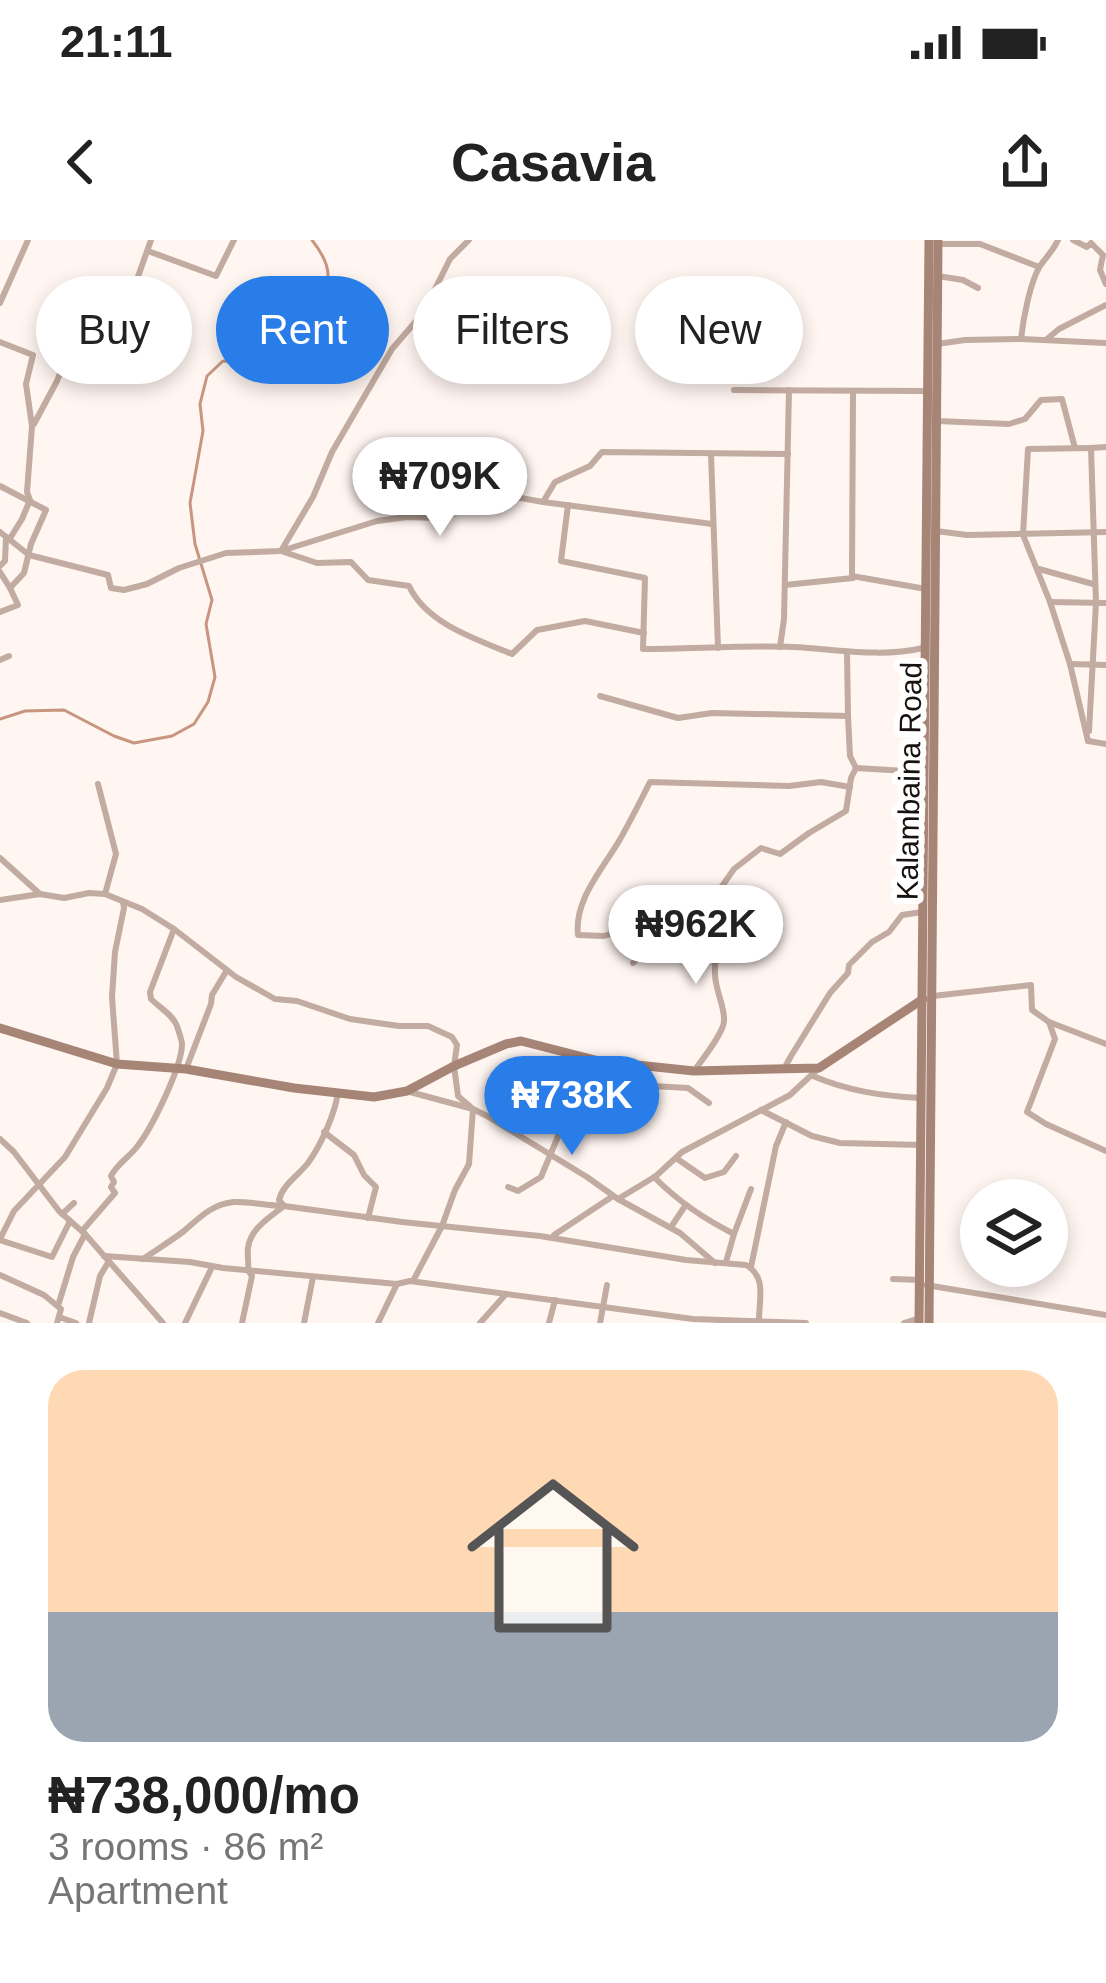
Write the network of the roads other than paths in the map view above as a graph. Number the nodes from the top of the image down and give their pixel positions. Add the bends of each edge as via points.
1 (28, 240) edge
2 (151, 240) edge
3 (234, 240) edge
4 (469, 240) edge
5 (1058, 240) edge
6 (1073, 240) edge
7 (935, 241) edge
8 (1092, 241) edge
9 (975, 242) edge
10 (148, 251) junction
11 (1039, 267) junction
12 (938, 276) junction
13 (1106, 284) edge
14 (978, 288) dead end
15 (0, 303) edge
16 (1106, 305) edge
17 (1022, 339) junction
18 (1047, 340) junction
19 (0, 342) edge
20 (937, 344) junction
21 (1106, 344) edge
22 (734, 390) dead end
23 (789, 391) junction
24 (928, 391) junction
25 (853, 392) junction
26 (937, 421) junction
27 (32, 425) junction
28 (1106, 447) edge
29 (1075, 448) junction
30 (1090, 448) junction
31 (711, 453) junction
32 (788, 454) junction
33 (0, 486) edge
34 (30, 500) junction
35 (543, 502) junction
36 (568, 505) junction
37 (714, 524) junction
38 (936, 531) junction
39 (1093, 532) junction
40 (1106, 532) edge
41 (1023, 535) junction
42 (5, 536) edge
43 (281, 551) junction
44 (28, 555) junction
45 (0, 569) edge
46 (1039, 569) junction
47 (855, 578) junction
48 (1094, 584) junction
49 (785, 585) junction
50 (10, 588) junction
51 (926, 589) junction
52 (1050, 602) junction
53 (1096, 603) junction
54 (1106, 603) edge
55 (0, 612) edge
56 (644, 633) junction
57 (780, 647) junction
58 (718, 648) junction
59 (926, 649) junction
60 (847, 652) junction
61 (9, 656) dead end
62 (0, 660) edge
63 (1070, 664) junction
64 (1094, 665) junction
65 (1106, 665) edge
66 (600, 696) dead end
67 (848, 716) junction
68 (1088, 741) junction
69 (1106, 744) edge
70 (856, 768) junction
71 (925, 773) junction
72 (98, 784) dead end
73 (850, 787) junction
74 (0, 858) edge
75 (40, 894) junction
76 (105, 894) junction
77 (0, 899) edge
78 (713, 899) junction
79 (123, 902) junction
80 (924, 912) junction
81 (667, 926) junction
82 (174, 929) junction
83 (633, 963) dead end
84 (227, 970) junction
85 (926, 998) junction
86 (1049, 1022) junction
87 (0, 1028) edge
88 (1106, 1043) edge
89 (585, 1058) junction
90 (117, 1064) junction
91 (640, 1064) junction
92 (454, 1066) junction
93 (181, 1069) junction
94 (694, 1070) junction
95 (788, 1070) junction
96 (816, 1072) junction
97 (633, 1084) junction
98 (407, 1091) junction
99 (338, 1092) junction
100 (575, 1095) junction
101 (921, 1098) junction
102 (709, 1103) dead end
103 (473, 1109) junction
104 (761, 1111) junction
105 (786, 1122) junction
106 (324, 1132) junction
107 (0, 1139) edge
108 (922, 1145) junction
109 (1106, 1151) edge
110 (551, 1154) junction
111 (736, 1156) dead end
112 (676, 1158) junction
113 (654, 1178) junction
114 (41, 1185) junction
115 (508, 1187) dead end
116 (751, 1189) dead end
117 (616, 1197) junction
118 (74, 1203) dead end
119 (284, 1206) junction
120 (685, 1206) junction
121 (62, 1214) junction
122 (368, 1218) junction
123 (70, 1221) junction
124 (442, 1226) junction
125 (671, 1227) junction
126 (84, 1233) junction
127 (734, 1234) junction
128 (551, 1238) junction
129 (0, 1240) edge
130 (106, 1258) junction
131 (143, 1259) junction
132 (715, 1263) junction
133 (726, 1263) junction
134 (212, 1266) junction
135 (751, 1267) junction
136 (248, 1270) junction
137 (0, 1275) edge
138 (313, 1277) junction
139 (893, 1279) dead end
140 (413, 1281) junction
141 (397, 1284) junction
142 (923, 1284) junction
143 (607, 1285) dead end
144 (506, 1294) junction
145 (555, 1300) junction
146 (58, 1306) junction
147 (603, 1307) junction
148 (642, 1312) junction
149 (0, 1313) edge
150 (1106, 1315) edge
151 (58, 1320) edge
152 (759, 1320) junction
153 (922, 1321) edge
154 (774, 1322) edge
155 (27, 1323) edge
156 (76, 1323) edge
157 (89, 1323) edge
158 (163, 1323) edge
159 (185, 1323) edge
160 (242, 1323) edge
161 (304, 1323) edge
162 (378, 1323) edge
163 (481, 1323) edge
164 (549, 1323) edge
165 (600, 1323) edge
166 (641, 1323) edge
167 (806, 1323) edge
168 (904, 1323) edge

1 - 15 street
2 - 10 street
3 - 10 street via 217,276
4 - 43 street via 392,349
5 - 11 street
6 - 8 street via 1087,247
7 - 9 street
7 - 12 main road, Kalambaina Road
7 - 24 main road
8 - 13 street via 1104,258
9 - 11 street
10 - 27 street via 135,285 76,333
11 - 17 street
12 - 14 street
12 - 20 main road, Kalambaina Road
16 - 18 street
17 - 18 street
17 - 20 street
18 - 21 street
19 - 27 street via 33,355 26,384
20 - 26 main road, Kalambaina Road
22 - 23 street
23 - 25 street
23 - 32 street
24 - 25 street
24 - 51 main road
25 - 47 street
26 - 29 street via 1009,424 1041,400 1062,399
26 - 38 main road, Kalambaina Road
27 - 34 street
28 - 30 street
29 - 30 street
29 - 41 street via 1028,449
30 - 39 street
31 - 32 street
31 - 35 street via 602,452 555,482
31 - 37 street
32 - 49 street
33 - 34 street
34 - 42 street
34 - 44 street via 46,510
35 - 36 street
35 - 43 street via 498,498 436,518 377,521
36 - 37 street
36 - 56 street via 561,561 645,578
37 - 58 street
38 - 41 street
38 - 85 main road, Kalambaina Road
39 - 40 street
39 - 41 street
39 - 48 street
41 - 46 street
42 - 44 street
42 - 45 street
43 - 44 street via 226,553 124,590 111,588 108,574
43 - 56 street via 351,562 368,580 409,586 449,627 512,654 537,630 585,621
44 - 50 street
45 - 50 street
46 - 48 street
46 - 52 street
47 - 49 street
47 - 51 street
48 - 53 street
49 - 57 street
50 - 55 street via 18,604
51 - 59 main road
52 - 53 street
52 - 63 street
53 - 54 street
53 - 64 street
56 - 58 street via 644,650
57 - 58 street
57 - 60 street
59 - 60 street
59 - 71 main road
60 - 67 street
61 - 62 street
63 - 64 street
63 - 68 street
64 - 65 street
64 - 68 street
66 - 67 street via 678,718
67 - 70 street
68 - 69 street
70 - 71 street
70 - 73 street
71 - 80 main road
72 - 76 street via 116,854
73 - 78 street via 846,812 780,854 752,852
73 - 81 street via 650,782 576,919 578,935
74 - 75 street
75 - 76 street
75 - 77 street
76 - 79 street
78 - 81 street
78 - 94 street via 723,919 714,973 724,1028
79 - 82 street
79 - 90 street via 112,997
80 - 85 main road
80 - 95 street via 902,915 858,954
81 - 83 street
82 - 84 street
82 - 93 street via 150,992 175,1019
84 - 92 street via 275,999 442,1032 457,1045
84 - 93 street
85 - 86 street via 1031,985 1032,1010
85 - 96 main road
85 - 101 main road
85 - 142 main road, Kalambaina Road
86 - 88 street
86 - 109 street via 1055,1039 1027,1112
87 - 90 main road
89 - 91 main road
89 - 92 main road via 521,1041
89 - 100 street
90 - 93 main road
90 - 114 street via 85,1127
91 - 94 main road
91 - 97 street
92 - 98 main road
92 - 103 street via 458,1096
93 - 99 main road
93 - 126 street via 150,1128 111,1176 116,1193
94 - 95 main road
95 - 96 main road
96 - 101 street via 836,1086
96 - 104 street
97 - 100 street via 622,1116
97 - 102 street via 688,1088
98 - 99 main road
98 - 103 street
99 - 106 street
100 - 110 street
101 - 108 main road
103 - 110 street
103 - 124 street via 469,1164
104 - 105 street
104 - 112 street
105 - 108 street via 840,1143
105 - 135 street
106 - 119 street via 280,1193
106 - 122 street via 376,1187
107 - 114 street
108 - 142 main road
110 - 115 street via 542,1177 518,1191
110 - 117 street
111 - 112 street via 706,1178
112 - 113 street
113 - 117 street
113 - 120 street
114 - 121 street
114 - 129 street via 14,1211
116 - 127 street
117 - 125 street
117 - 128 street
118 - 121 street
119 - 122 street
119 - 131 street via 232,1202 212,1209
119 - 136 street via 253,1232
120 - 125 street
120 - 127 street
121 - 123 street
122 - 124 street
123 - 126 street
123 - 129 street via 52,1257
124 - 128 street
124 - 140 street
125 - 132 street
126 - 130 street
126 - 146 street
127 - 133 street
128 - 132 street
130 - 131 street
130 - 157 street
130 - 158 street
131 - 134 street
132 - 133 street
133 - 135 street
134 - 136 street
134 - 159 street
135 - 152 street via 760,1280
136 - 138 street
136 - 160 street
137 - 146 street
138 - 141 street
138 - 161 street
139 - 142 street
140 - 141 street
140 - 144 street
141 - 162 street
142 - 150 street
142 - 153 main road, Kalambaina Road
143 - 147 street
144 - 145 street
144 - 163 street
145 - 147 street
145 - 164 street
146 - 151 street
147 - 148 street
147 - 165 street
148 - 152 street
148 - 166 street
149 - 155 street
151 - 156 street
152 - 154 street
153 - 168 street
154 - 167 street

